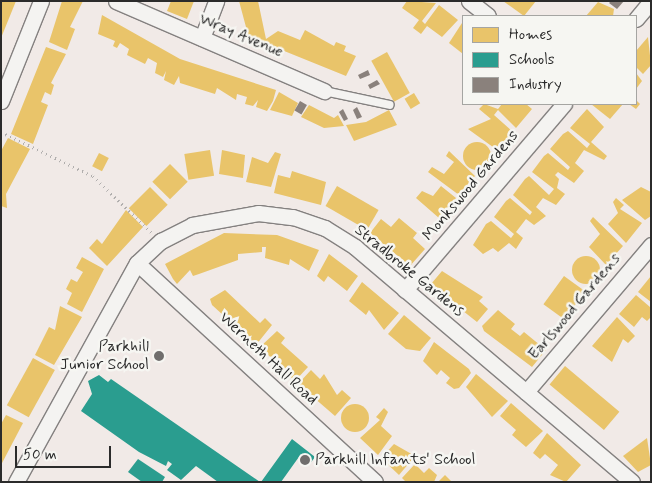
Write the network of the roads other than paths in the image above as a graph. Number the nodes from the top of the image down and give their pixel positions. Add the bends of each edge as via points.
1 (41, 1) edge
2 (116, 1) edge
3 (216, 1) edge
4 (469, 1) edge
5 (651, 1) edge
6 (487, 15) edge
7 (637, 18) edge
8 (202, 38) junction
9 (324, 91) joint
10 (1, 101) edge
11 (390, 105) dead end
12 (563, 105) edge
13 (651, 245) edge
14 (137, 263) junction
15 (405, 290) junction
16 (526, 392) junction
17 (16, 482) edge
18 (375, 482) edge
19 (632, 482) edge

1 - 10 street
2 - 8 street, Wray Avenue
3 - 8 street
4 - 6 street
5 - 7 street
8 - 9 street, Wray Avenue
9 - 11 lane
12 - 15 street, Monkswood Gardens
13 - 16 street, Earlswood Gardens
14 - 15 street, Stradbroke Gardens via 161,242 220,217 258,213 293,217 326,228 355,247
14 - 17 street, Stradbroke Gardens
14 - 18 street, Werneth Hall Road
15 - 16 street, Stradbroke Gardens
16 - 19 street, Stradbroke Gardens

